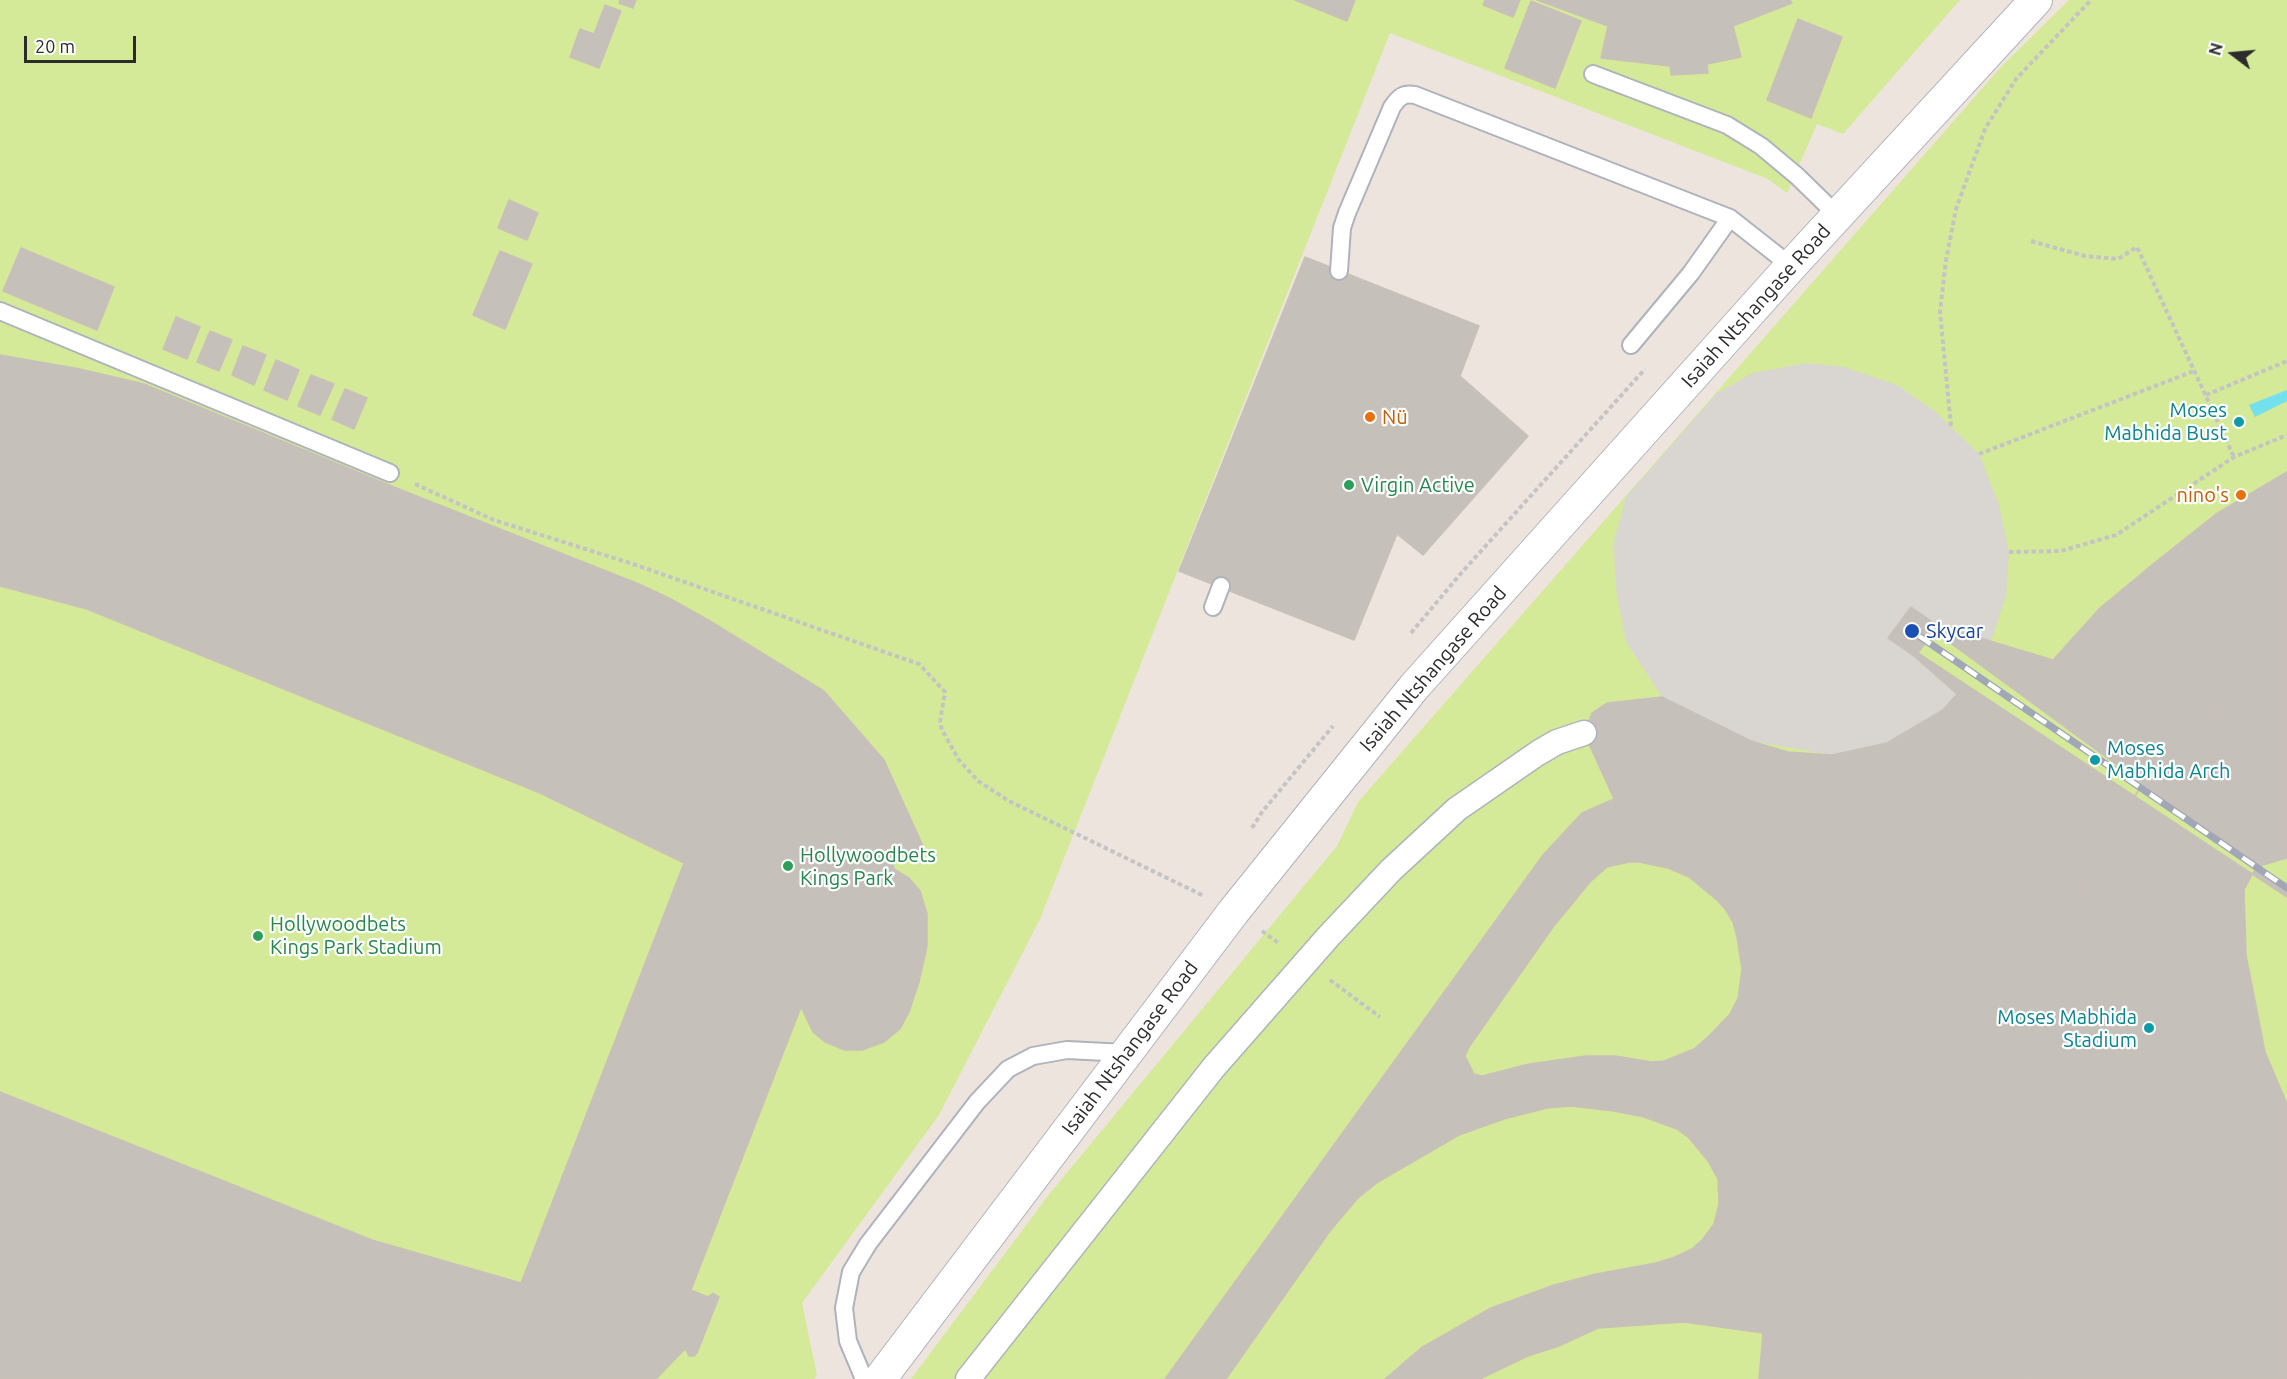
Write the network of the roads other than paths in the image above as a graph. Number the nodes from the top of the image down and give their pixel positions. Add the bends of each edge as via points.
1 (2036, 0) edge
2 (1593, 74) dead end
3 (1837, 215) junction
4 (1730, 218) junction
5 (1791, 266) junction
6 (1338, 271) dead end
7 (0, 311) edge
8 (1630, 345) dead end
9 (390, 473) road end
10 (1221, 586) dead end
11 (1213, 607) dead end
12 (1584, 733) dead end
13 (1126, 1053) junction
14 (864, 1379) edge
15 (880, 1379) edge
16 (968, 1379) edge

1 - 3 street, Isaiah Ntshangase Road
2 - 3 lane via 1744,135 1797,176
3 - 5 street, Isaiah Ntshangase Road
4 - 5 lane
4 - 6 lane via 1406,93 1392,107 1347,213
4 - 8 lane via 1691,273
5 - 13 street, Isaiah Ntshangase Road via 1414,687
7 - 9 lane
10 - 11 lane
12 - 16 street via 1538,753 1457,808 1391,870 1214,1067
13 - 14 lane via 1066,1050 1033,1056 1008,1069 977,1102 868,1244 851,1272 844,1308 848,1341
13 - 15 street, Isaiah Ntshangase Road

